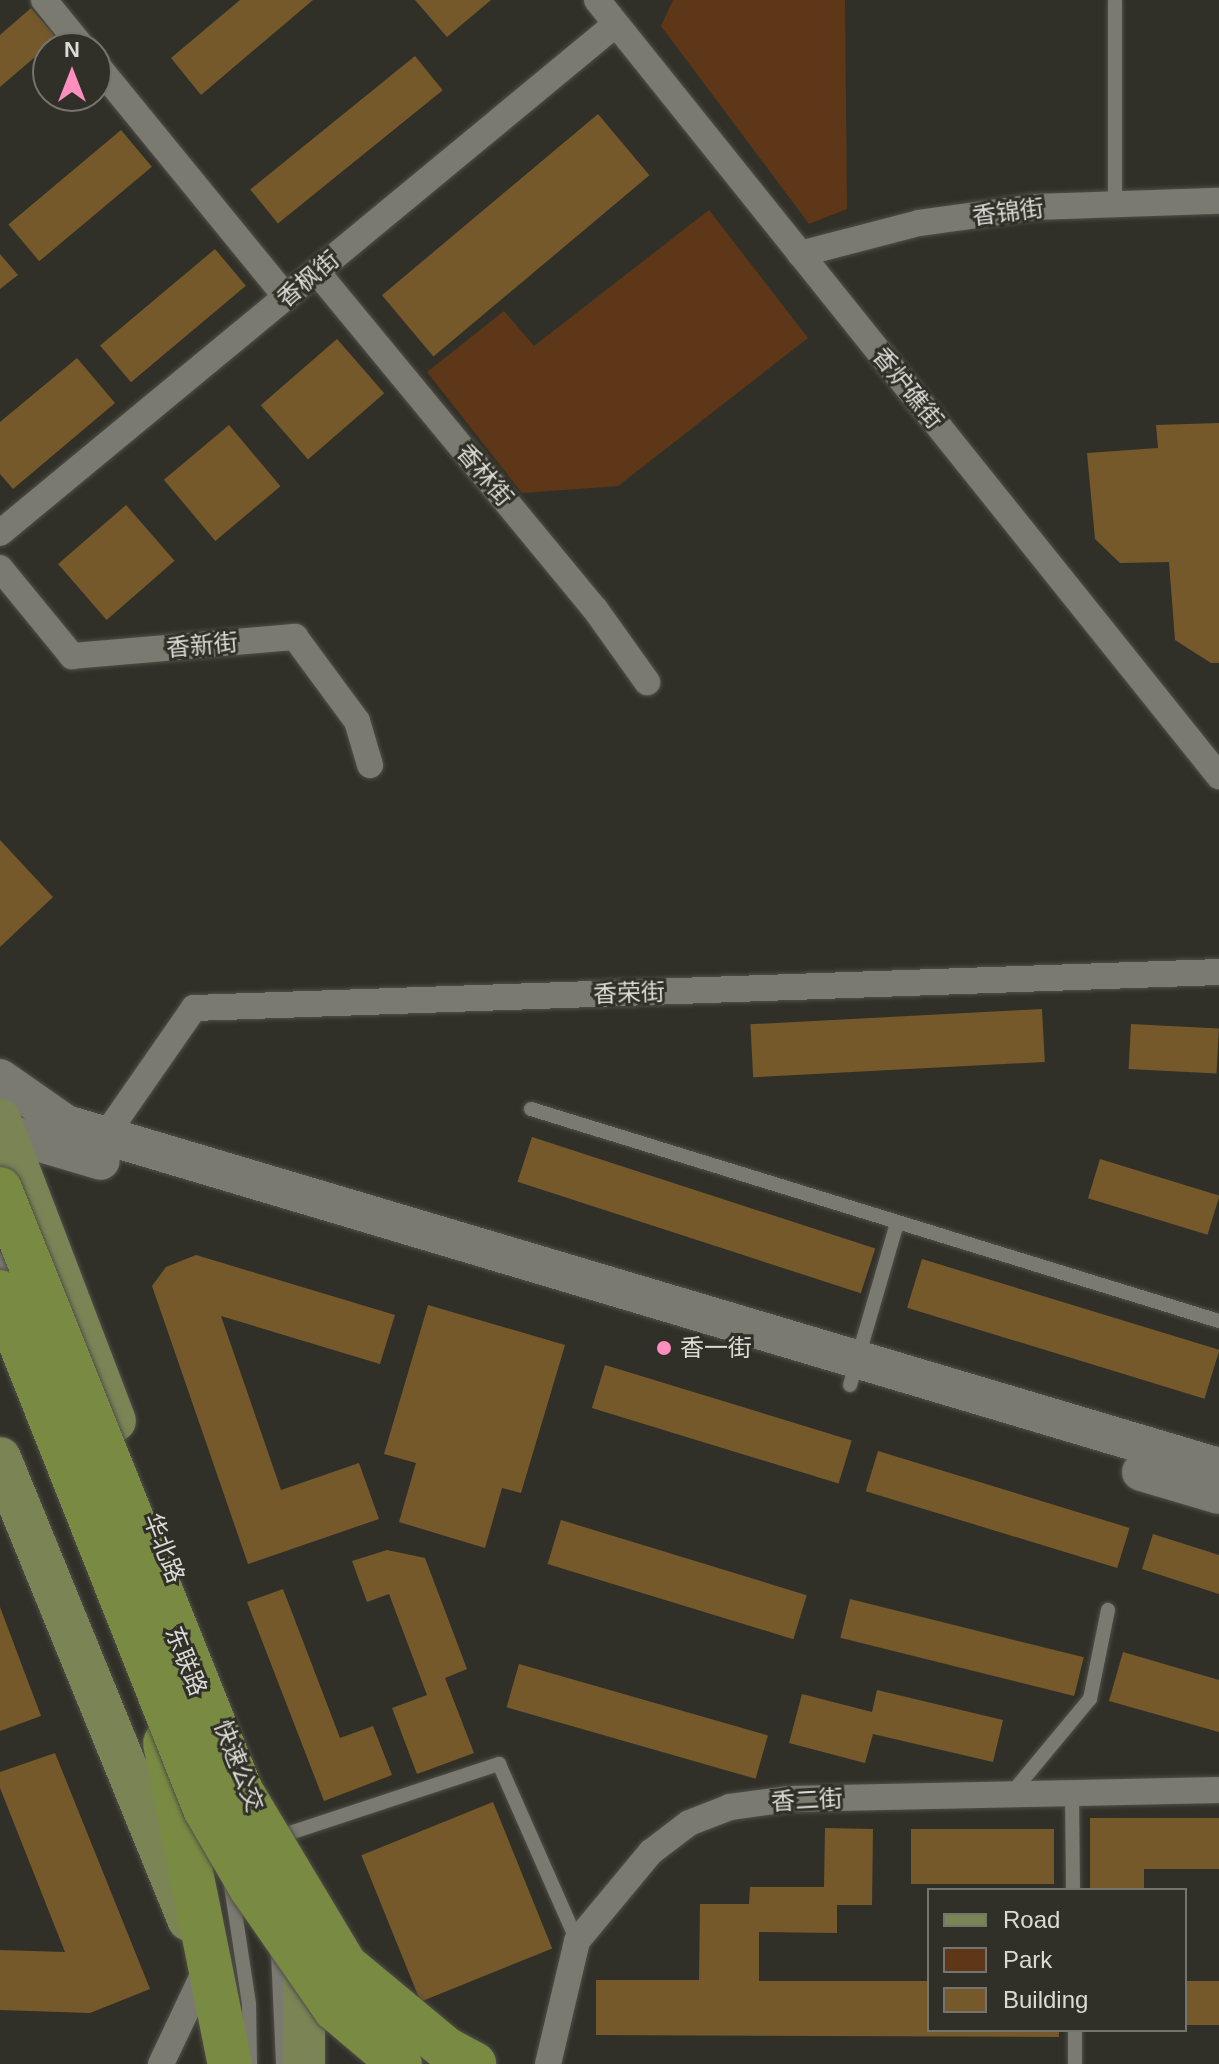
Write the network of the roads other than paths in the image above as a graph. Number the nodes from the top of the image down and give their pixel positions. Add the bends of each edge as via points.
1 (44, 0) edge
2 (597, 0) edge
3 (1115, 0) edge
4 (616, 24) junction
5 (70, 32) edge
6 (112, 84) edge
7 (1219, 201) edge
8 (1115, 204) junction
9 (800, 254) junction
10 (317, 272) junction
11 (286, 297) junction
12 (0, 533) edge
13 (0, 568) edge
14 (647, 682) dead end
15 (370, 765) dead end
16 (1219, 776) edge
17 (1219, 972) edge
18 (0, 1078) edge
19 (531, 1109) dead end
20 (1, 1128) edge
21 (105, 1136) junction
22 (0, 1189) edge
23 (897, 1223) junction
24 (0, 1227) edge
25 (0, 1259) edge
26 (0, 1292) edge
27 (1219, 1321) edge
28 (854, 1372) junction
29 (0, 1458) edge
30 (1219, 1467) edge
31 (1219, 1495) edge
32 (1108, 1610) dead end
33 (152, 1686) junction
34 (1219, 1790) edge
35 (1072, 1793) junction
36 (1011, 1795) junction
37 (233, 1813) dead end
38 (260, 1838) junction
39 (1073, 1888) edge
40 (577, 1941) junction
41 (205, 1971) junction
42 (1075, 2032) edge
43 (161, 2064) edge
44 (211, 2064) edge
45 (230, 2064) edge
46 (250, 2064) edge
47 (283, 2064) edge
48 (304, 2064) edge
49 (400, 2064) edge
50 (474, 2064) edge
51 (548, 2064) edge
52 (1075, 2064) edge

1 - 5 street
2 - 4 street, 香炉礁街
3 - 8 lane
4 - 9 street, 香炉礁街
4 - 10 street, 香枫街
6 - 11 street
7 - 8 street, 香锦街
8 - 9 street, 香锦街 via 1034,207 919,223
9 - 16 street, 香炉礁街
10 - 11 street, 香枫街
10 - 14 street, 香林街 via 595,609
11 - 12 street, 香枫街
13 - 15 street, 香新街 via 72,656 295,637 357,721
17 - 21 street, 香荣街 via 194,1008
18 - 21 street via 66,1124
19 - 23 lane
20 - 28 street
20 - 38 main road, 华北路
21 - 28 street
22 - 50 highway, 东联路, bridge via 241,1791 345,1965 446,2049
23 - 27 lane
23 - 28 lane
24 - 37 lane, 快速公交
25 - 46 lane, 快速公交 via 168,1697 229,1875 249,2004
26 - 33 highway, 东联路, bridge
28 - 30 street
28 - 31 street
29 - 41 main road
32 - 36 lane via 1090,1699
33 - 45 highway
33 - 49 highway, 东联路, bridge via 205,1809 251,1888 335,2009
34 - 35 street, 香二街
35 - 36 street, 香二街
35 - 39 lane
36 - 40 street, 香二街 via 789,1799 730,1807 689,1823 651,1852
38 - 40 lane via 499,1764
38 - 47 lane, 快速公交 via 279,1958
38 - 48 main road, 华北路 via 304,1944
40 - 51 street, 香二街
41 - 43 street
41 - 44 main road
42 - 52 lane

